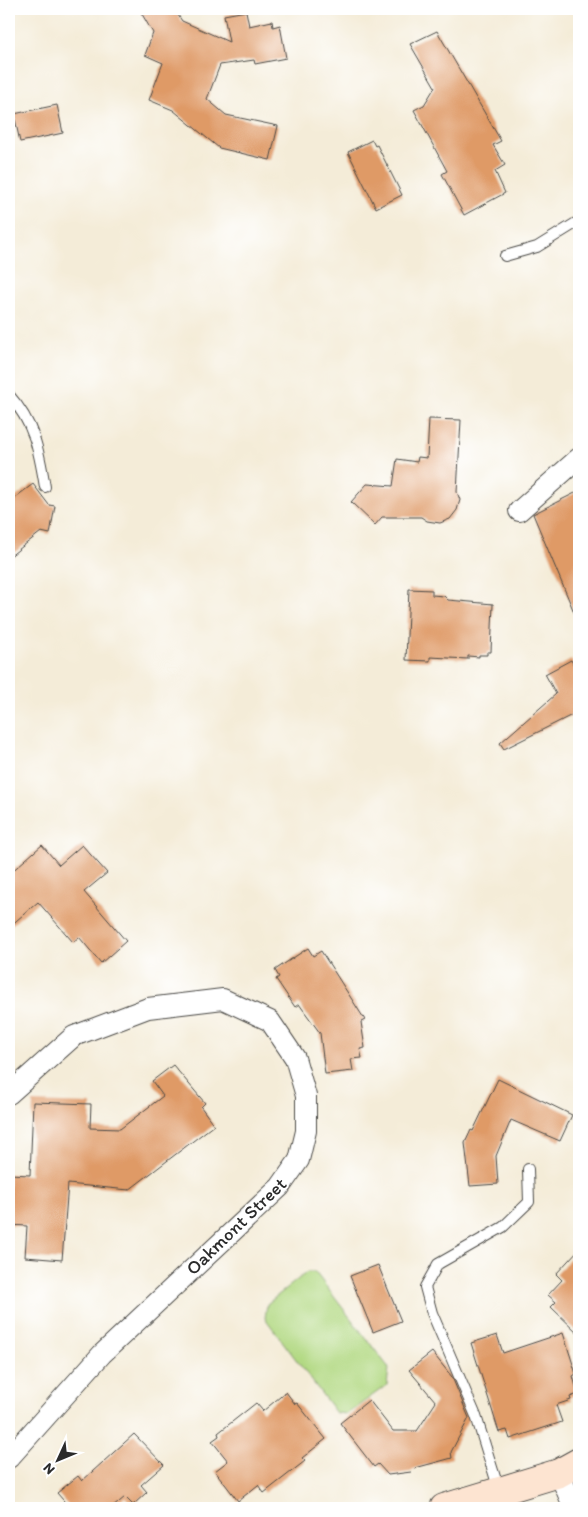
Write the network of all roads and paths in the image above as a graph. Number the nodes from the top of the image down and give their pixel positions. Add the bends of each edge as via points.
1 (579, 221) edge
2 (505, 256) dead end
3 (9, 395) edge
4 (579, 458) edge
5 (45, 486) dead end
6 (519, 511) dead end
7 (9, 1094) edge
8 (528, 1169) dead end
9 (9, 1458) edge
10 (569, 1467) edge
11 (499, 1491) junction
12 (444, 1508) edge
13 (574, 1508) edge

1 - 2 lane via 537,248
3 - 5 lane via 36,438
4 - 6 street
7 - 9 street, Oakmont Street via 74,1036 148,1008 223,999 270,1021 295,1058 306,1096 306,1131 299,1160 280,1187 102,1354
8 - 11 lane via 529,1202 503,1227 438,1264 425,1287 432,1312 476,1416
10 - 11 street
10 - 13 street
11 - 12 street

